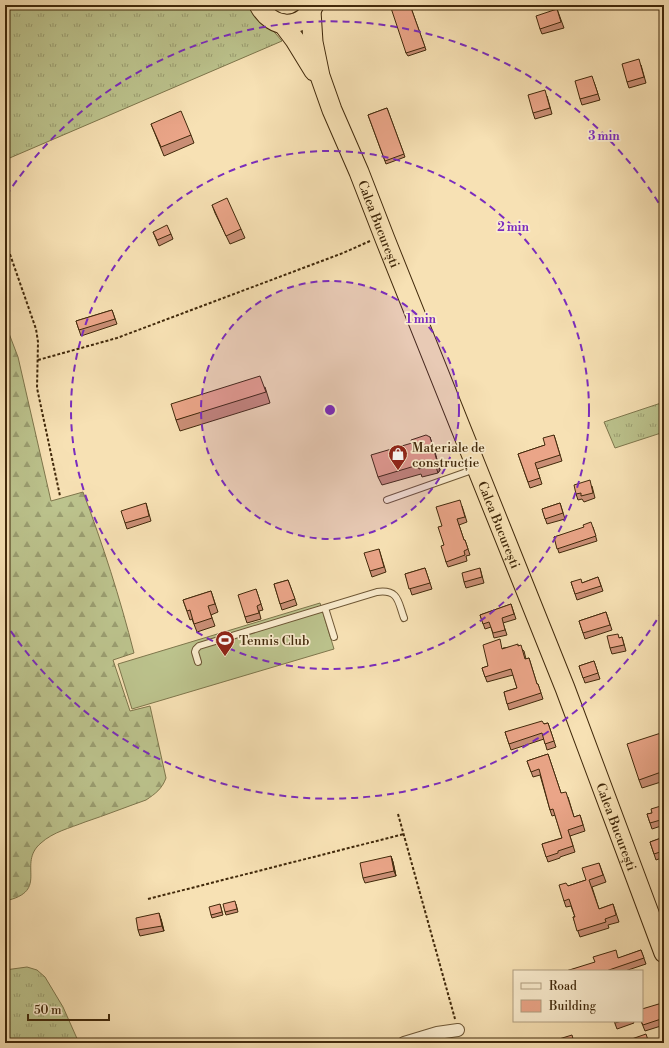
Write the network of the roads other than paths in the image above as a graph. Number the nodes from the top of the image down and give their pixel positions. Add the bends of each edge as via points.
1 (259, 5) edge
2 (312, 8) edge
3 (283, 24) junction
4 (320, 76) junction
5 (476, 469) junction
6 (387, 500) dead end
7 (325, 608) junction
8 (404, 618) dead end
9 (334, 637) dead end
10 (198, 662) dead end
11 (664, 953) edge
12 (458, 1030) road end
13 (404, 1043) edge

1 - 3 highway, Calea București via 268,18
2 - 3 highway, Calea București via 305,18 298,22
2 - 4 highway, Calea București
3 - 4 highway, Calea București
4 - 5 highway, Calea București
5 - 6 lane
5 - 11 highway, Calea București via 565,688
7 - 8 lane via 377,592 390,591 395,594
7 - 9 lane
7 - 10 lane via 199,646 195,652
12 - 13 street

